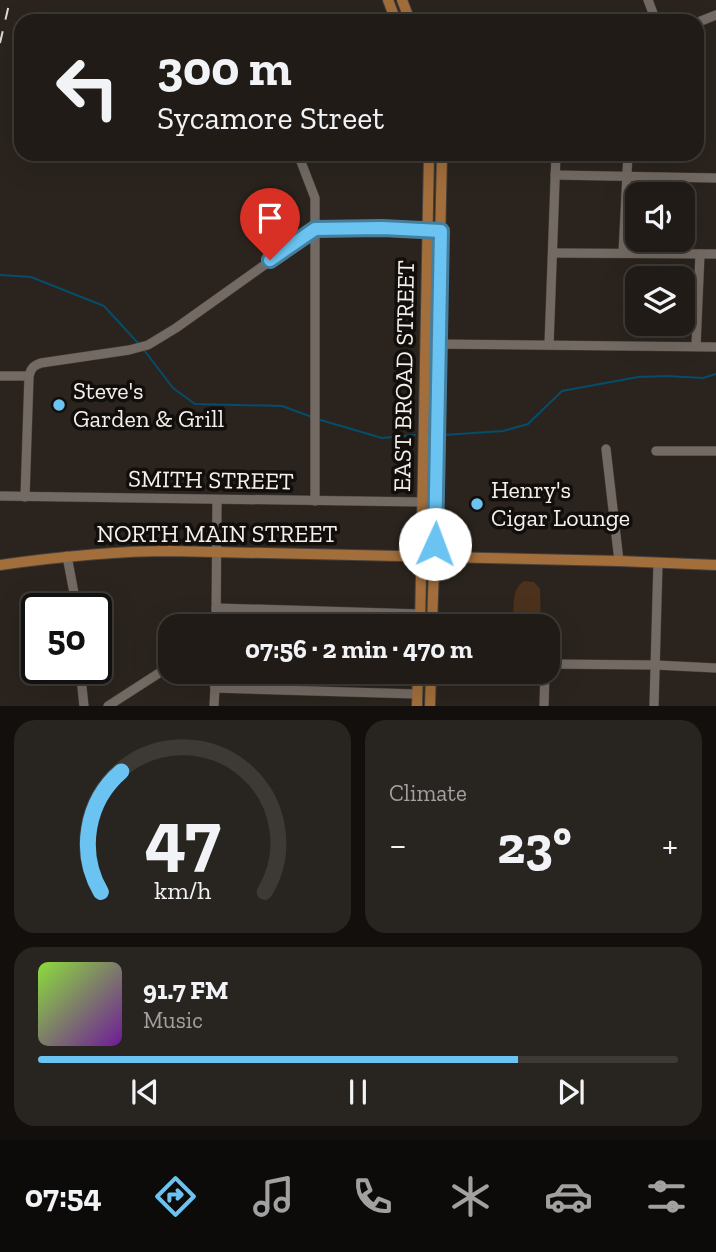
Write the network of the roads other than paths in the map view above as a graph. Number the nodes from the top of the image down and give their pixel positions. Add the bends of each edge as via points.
1 (301, 161) edge
2 (429, 161) edge
3 (442, 161) edge
4 (556, 161) edge
5 (628, 161) edge
6 (555, 175) junction
7 (628, 175) junction
8 (716, 178) edge
9 (315, 229) junction
10 (428, 231) junction
11 (441, 231) junction
12 (553, 253) junction
13 (623, 253) junction
14 (700, 254) junction
15 (716, 254) edge
16 (425, 344) junction
17 (438, 345) junction
18 (549, 345) junction
19 (696, 346) junction
20 (716, 347) edge
21 (0, 376) edge
22 (29, 376) junction
23 (424, 412) junction
24 (436, 412) junction
25 (606, 449) dead end
26 (656, 451) dead end
27 (716, 451) edge
28 (423, 462) junction
29 (435, 463) junction
30 (0, 496) edge
31 (26, 497) junction
32 (217, 500) junction
33 (315, 500) junction
34 (422, 502) junction
35 (217, 551) junction
36 (67, 556) junction
37 (421, 557) junction
38 (434, 557) junction
39 (618, 561) junction
40 (658, 563) junction
41 (0, 565) edge
42 (716, 565) edge
43 (74, 593) edge
44 (216, 608) junction
45 (216, 614) edge
46 (420, 614) joint
47 (432, 614) edge
48 (560, 664) edge
49 (655, 665) junction
50 (716, 668) edge
51 (158, 674) edge
52 (82, 684) edge
53 (214, 684) edge
54 (216, 684) edge
55 (417, 684) edge
56 (431, 684) edge
57 (545, 684) edge
58 (215, 688) junction
59 (417, 694) junction
60 (110, 705) edge
61 (84, 706) edge
62 (214, 706) edge
63 (417, 706) edge
64 (430, 706) edge
65 (544, 706) edge
66 (654, 706) edge

1 - 9 street via 315,198
2 - 10 main road, EAST BROAD STREET
3 - 11 main road, EAST BROAD STREET
4 - 6 street
5 - 7 street
6 - 7 street
6 - 12 street
7 - 8 street
7 - 13 street
9 - 10 street
9 - 22 street via 148,345 41,363 31,368
9 - 33 street
10 - 11 street
10 - 16 main road, EAST BROAD STREET
11 - 17 main road, EAST BROAD STREET
12 - 13 street
12 - 18 street
13 - 14 street
14 - 15 street
14 - 19 street
16 - 17 street
16 - 23 main road, EAST BROAD STREET
17 - 18 street
17 - 24 main road, EAST BROAD STREET
18 - 19 street
19 - 20 street
21 - 22 street
22 - 31 street
23 - 24 main road
23 - 28 main road, EAST BROAD STREET
24 - 29 main road, EAST BROAD STREET
25 - 39 street
26 - 27 street
28 - 29 main road
28 - 34 main road, EAST BROAD STREET
29 - 38 main road, EAST BROAD STREET
30 - 31 street, SMITH STREET
31 - 32 street, SMITH STREET
32 - 33 street, SMITH STREET
32 - 35 street
33 - 34 street, SMITH STREET
34 - 37 main road, EAST BROAD STREET
35 - 36 main road, NORTH MAIN STREET
35 - 37 main road, NORTH MAIN STREET
35 - 44 street
36 - 41 main road, NORTH MAIN STREET
36 - 43 street
37 - 38 main road, NORTH MAIN STREET
37 - 46 main road, EAST BROAD STREET
38 - 39 main road, NORTH MAIN STREET
38 - 47 main road, EAST BROAD STREET
39 - 40 main road, NORTH MAIN STREET
40 - 42 main road, NORTH MAIN STREET
40 - 49 street
44 - 45 street
44 - 46 street
48 - 49 street
49 - 50 street
49 - 66 street
51 - 60 street
52 - 61 street
53 - 58 street
54 - 58 street
55 - 59 main road
56 - 64 main road
57 - 65 street
58 - 59 street
58 - 62 street
59 - 63 main road

